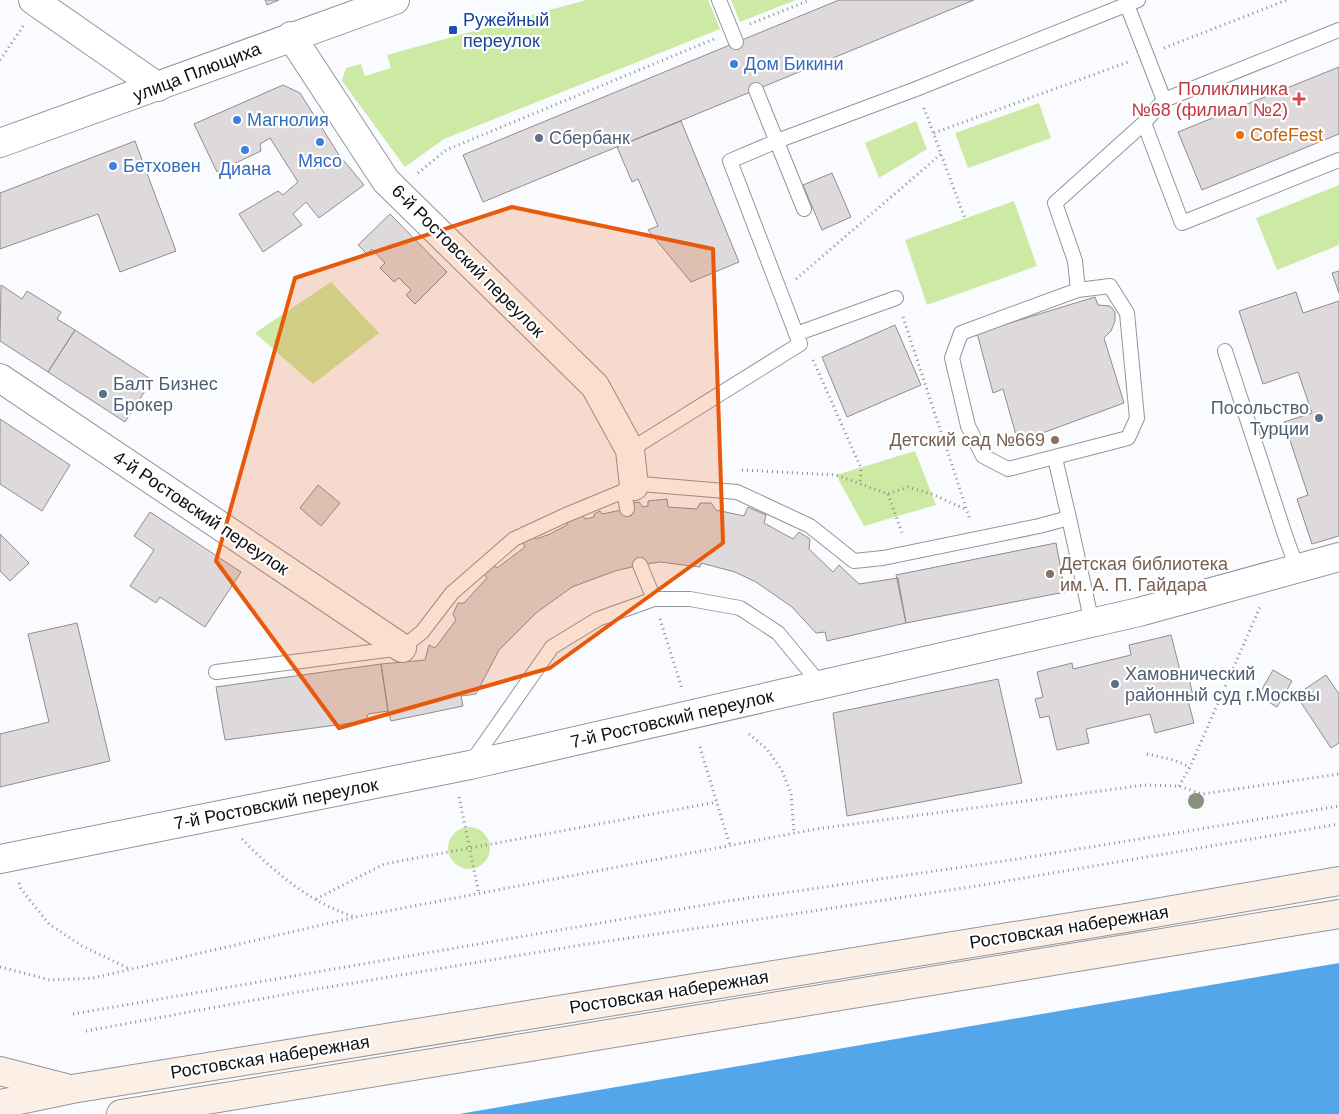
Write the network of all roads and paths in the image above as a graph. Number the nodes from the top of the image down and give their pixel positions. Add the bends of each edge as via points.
1 (392, 0) edge
2 (719, 0) edge
3 (810, 0) edge
4 (1287, 0) edge
5 (35, 2) edge
6 (1132, 2) edge
7 (1339, 30) edge
8 (291, 36) junction
9 (734, 37) junction
10 (1146, 55) junction
11 (0, 60) edge
12 (158, 87) junction
13 (916, 89) junction
14 (756, 90) dead end
15 (1164, 100) junction
16 (1144, 123) junction
17 (934, 133) junction
18 (777, 141) junction
19 (0, 143) edge
20 (941, 154) junction
21 (1339, 160) edge
22 (413, 177) dead end
23 (804, 209) dead end
24 (965, 219) dead end
25 (1078, 290) junction
26 (780, 293) junction
27 (896, 298) joint
28 (798, 339) junction
29 (1225, 351) dead end
30 (0, 378) edge
31 (630, 450) junction
32 (1055, 458) junction
33 (836, 475) dead end
34 (860, 483) junction
35 (888, 494) junction
36 (629, 495) junction
37 (967, 510) junction
38 (1068, 518) junction
39 (976, 540) junction
40 (910, 553) junction
41 (1339, 557) edge
42 (640, 565) dead end
43 (1288, 571) junction
44 (654, 599) junction
45 (1092, 623) junction
46 (402, 648) junction
47 (216, 672) dead end
48 (821, 684) junction
49 (684, 696) dead end
50 (749, 734) dead end
51 (700, 747) dead end
52 (1147, 754) dead end
53 (470, 765) junction
54 (1190, 767) junction
55 (1339, 774) edge
56 (1179, 786) junction
57 (459, 797) dead end
58 (717, 802) junction
59 (1339, 806) edge
60 (1339, 824) edge
61 (794, 834) junction
62 (242, 838) dead end
63 (730, 846) junction
64 (469, 848) junction
65 (6, 858) edge
66 (1339, 881) edge
67 (478, 894) junction
68 (316, 899) junction
69 (1339, 914) edge
70 (356, 917) junction
71 (0, 967) edge
72 (130, 970) junction
73 (73, 1014) dead end
74 (86, 1030) dead end
75 (0, 1071) edge
76 (72, 1089) junction
77 (0, 1104) edge
78 (121, 1114) edge

1 - 8 street, улица Плющиха
2 - 9 lane
3 - 9 path
4 - 10 path
5 - 11 path
5 - 12 street
6 - 10 lane
6 - 13 lane
7 - 15 lane
8 - 12 street, улица Плющиха
8 - 31 street, 6-й Ростовский переулок via 386,180 595,386
9 - 22 path via 446,150
10 - 15 lane
10 - 17 path
12 - 19 street, улица Плющиха
13 - 17 path
13 - 18 lane
14 - 18 lane
15 - 16 lane
16 - 21 lane via 1182,223
16 - 25 lane via 1055,203 1075,261
17 - 20 path
18 - 23 lane
18 - 26 lane via 730,161
20 - 24 path
20 - 26 path
25 - 32 lane via 1110,286 1127,313 1137,418 1128,438
25 - 32 lane via 962,333 952,358 968,426 983,456 1008,469
26 - 28 lane
27 - 28 lane
27 - 37 path
28 - 31 lane
28 - 34 path via 812,357 861,468
29 - 43 lane via 1285,535
30 - 46 street, 4-й Ростовский переулок
31 - 36 street, 6-й Ростовский переулок
32 - 38 lane
33 - 34 path
34 - 35 path
35 - 37 path via 908,487
35 - 40 path
36 - 40 lane via 641,484 736,492 810,526 854,561
36 - 46 lane via 514,539 452,592 422,632
37 - 39 path
38 - 39 lane
38 - 45 lane
39 - 40 lane
41 - 43 street, 7-й Ростовский переулок
42 - 44 lane
43 - 45 street, 7-й Ростовский переулок
43 - 54 path via 1262,602
44 - 48 lane via 690,599 740,608 778,633
44 - 49 path
44 - 53 lane via 598,619 552,647
45 - 48 street, 7-й Ростовский переулок
46 - 47 lane
48 - 53 street, 7-й Ростовский переулок
50 - 61 path via 768,749 782,771 791,793
51 - 58 path
52 - 54 path
53 - 65 street, 7-й Ростовский переулок
54 - 56 path
55 - 56 path via 1202,794
56 - 61 path via 1145,785
57 - 64 path
58 - 63 path
58 - 64 path
59 - 73 path via 1018,859 728,901
60 - 74 path via 992,883 581,945
61 - 63 path
62 - 68 path via 268,866
63 - 67 path
64 - 67 path
64 - 68 path via 384,864
65 - 72 path via 21,889 49,924 82,946
66 - 76 main road, Ростовская набережная
67 - 70 path
68 - 70 path
69 - 78 main road, Ростовская набережная
70 - 72 path
71 - 72 path via 50,980 93,978
75 - 76 main road
76 - 77 main road, Ростовская набережная

